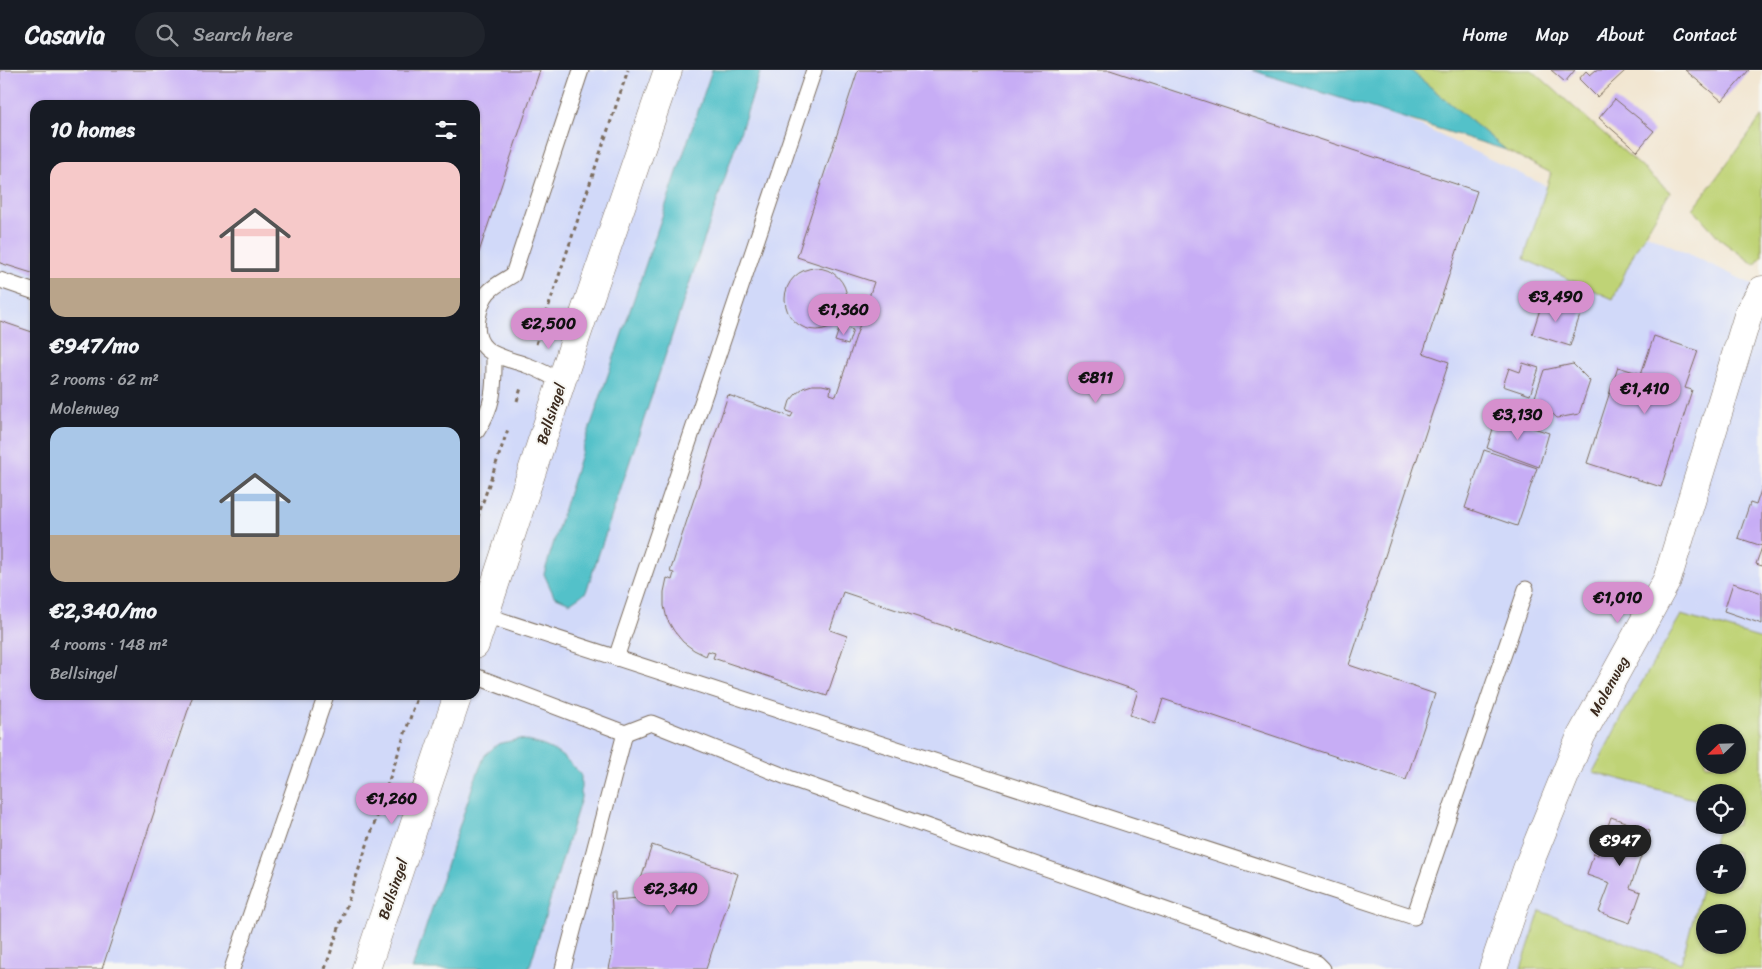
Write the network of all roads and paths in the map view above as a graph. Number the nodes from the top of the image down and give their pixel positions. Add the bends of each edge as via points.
1 (581, 70) edge
2 (628, 70) edge
3 (668, 70) edge
4 (814, 70) edge
5 (0, 280) edge
6 (30, 290) edge
7 (1762, 290) edge
8 (480, 306) edge
9 (480, 338) edge
10 (494, 356) junction
11 (529, 366) junction
12 (562, 382) junction
13 (516, 403) dead end
14 (510, 422) dead end
15 (480, 427) edge
16 (480, 510) edge
17 (1526, 589) dead end
18 (485, 615) junction
19 (480, 630) edge
20 (616, 658) junction
21 (480, 678) edge
22 (324, 700) edge
23 (416, 700) edge
24 (456, 700) edge
25 (625, 733) junction
26 (232, 969) edge
27 (325, 969) edge
28 (366, 969) edge
29 (563, 969) edge
30 (1323, 969) edge
31 (1493, 969) edge

1 - 8 lane via 513,275 486,292
2 - 11 path
3 - 12 street, Bellsingel
4 - 20 lane
5 - 6 lane
7 - 31 street, Molenweg via 1749,312 1667,580 1581,736 1527,869
9 - 10 lane via 483,346
10 - 11 lane
10 - 15 lane via 494,392 488,416
11 - 12 lane
11 - 13 path
12 - 18 street, Bellsingel
14 - 16 path
17 - 20 lane via 1414,917
18 - 19 street, Bellsingel
18 - 20 lane
21 - 25 lane
22 - 26 lane
23 - 27 path
24 - 28 street, Bellsingel
25 - 29 lane
25 - 30 lane via 650,723 789,778 1316,963

